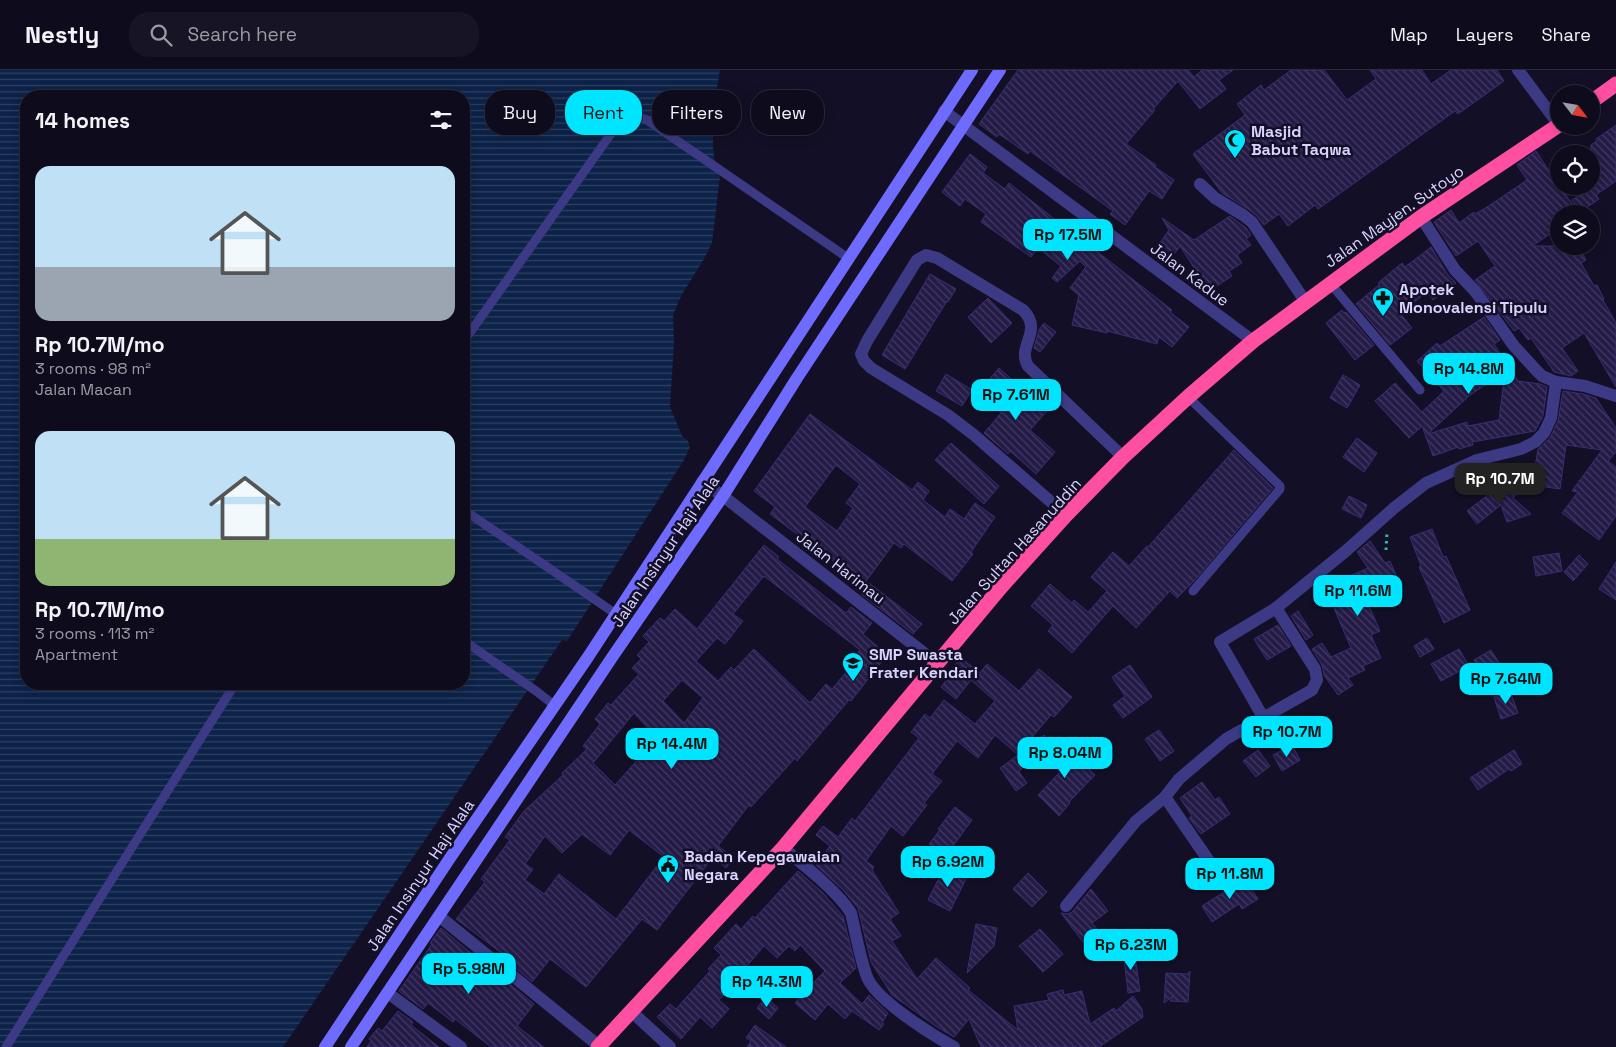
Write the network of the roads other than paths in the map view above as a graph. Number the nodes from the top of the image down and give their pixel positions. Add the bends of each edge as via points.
1 (972, 70) edge
2 (1000, 70) edge
3 (1518, 70) edge
4 (1616, 84) edge
5 (1600, 96) edge
6 (944, 111) junction
7 (1550, 113) edge
8 (963, 125) junction
9 (1550, 131) edge
10 (1200, 184) dead end
11 (1421, 217) junction
12 (848, 258) junction
13 (1330, 283) junction
14 (1305, 301) junction
15 (470, 332) edge
16 (1253, 341) junction
17 (1556, 382) junction
18 (1420, 390) dead end
19 (1616, 396) edge
20 (1188, 397) junction
21 (1123, 457) junction
22 (702, 482) junction
23 (723, 496) junction
24 (470, 514) edge
25 (1066, 515) junction
26 (1192, 591) dead end
27 (1276, 608) junction
28 (616, 614) junction
29 (470, 645) edge
30 (938, 664) junction
31 (232, 690) edge
32 (554, 705) junction
33 (1263, 718) junction
34 (1165, 797) junction
35 (783, 848) junction
36 (1228, 880) dead end
37 (1066, 906) dead end
38 (439, 916) junction
39 (388, 993) junction
40 (632, 1012) junction
41 (599, 1046) edge
42 (6, 1047) edge
43 (325, 1047) edge
44 (351, 1047) edge
45 (461, 1047) edge
46 (670, 1047) edge
47 (954, 1047) edge

1 - 6 main road, Jalan Insinyur Haji Alala
2 - 8 main road, Jalan Insinyur Haji Alala
3 - 7 street
4 - 5 highway
6 - 8 street, Jalan Kadue
6 - 12 main road, Jalan Insinyur Haji Alala
8 - 16 street, Jalan Kadue
8 - 23 main road, Jalan Insinyur Haji Alala
9 - 11 highway, Jalan Mayjen. Sutoyo
10 - 14 street via 1252,222
11 - 13 highway, Jalan Mayjen. Sutoyo
11 - 17 street via 1455,270 1489,309 1514,346 1542,376
12 - 15 lane via 646,120 631,114 620,120
12 - 22 main road, Jalan Insinyur Haji Alala
13 - 14 highway, Jalan Mayjen. Sutoyo
13 - 18 lane
14 - 16 highway, Jalan Mayjen. Sutoyo
16 - 20 highway, Jalan Sultan Hasanuddin
17 - 19 street via 1585,386
17 - 27 street via 1551,418 1535,442 1521,450 1477,460 1426,483
20 - 21 highway, Jalan Sultan Hasanuddin
20 - 26 lane via 1280,484 1280,489
21 - 25 highway, Jalan Sultan Hasanuddin
21 - 25 street via 1028,366 1024,356 1031,323 1023,310 937,258 926,255 917,260 867,341 861,354 864,361 948,415
22 - 23 street, Jalan Harimau
22 - 28 main road, Jalan Insinyur Haji Alala
23 - 30 street, Jalan Harimau
23 - 38 main road, Jalan Insinyur Haji Alala
24 - 28 lane, Jalan Insinyur Haji Alala
25 - 30 highway, Jalan Sultan Hasanuddin
27 - 33 street via 1315,669 1317,680 1312,690
27 - 33 street via 1220,642
28 - 32 main road, Jalan Insinyur Haji Alala
29 - 32 lane
30 - 35 highway, Jalan Sultan Hasanuddin
31 - 42 lane
32 - 43 main road, Jalan Insinyur Haji Alala
33 - 34 street via 1226,739 1178,779
34 - 36 street via 1211,864
34 - 37 street via 1136,821
35 - 40 highway, Jalan Sultan Hasanuddin
35 - 47 street via 836,894 851,913 867,978 874,989 920,1026
38 - 39 main road, Jalan Insinyur Haji Alala
38 - 41 street
39 - 44 main road, Jalan Insinyur Haji Alala
39 - 45 street
40 - 41 highway, Jalan Sultan Hasanuddin
40 - 46 street

